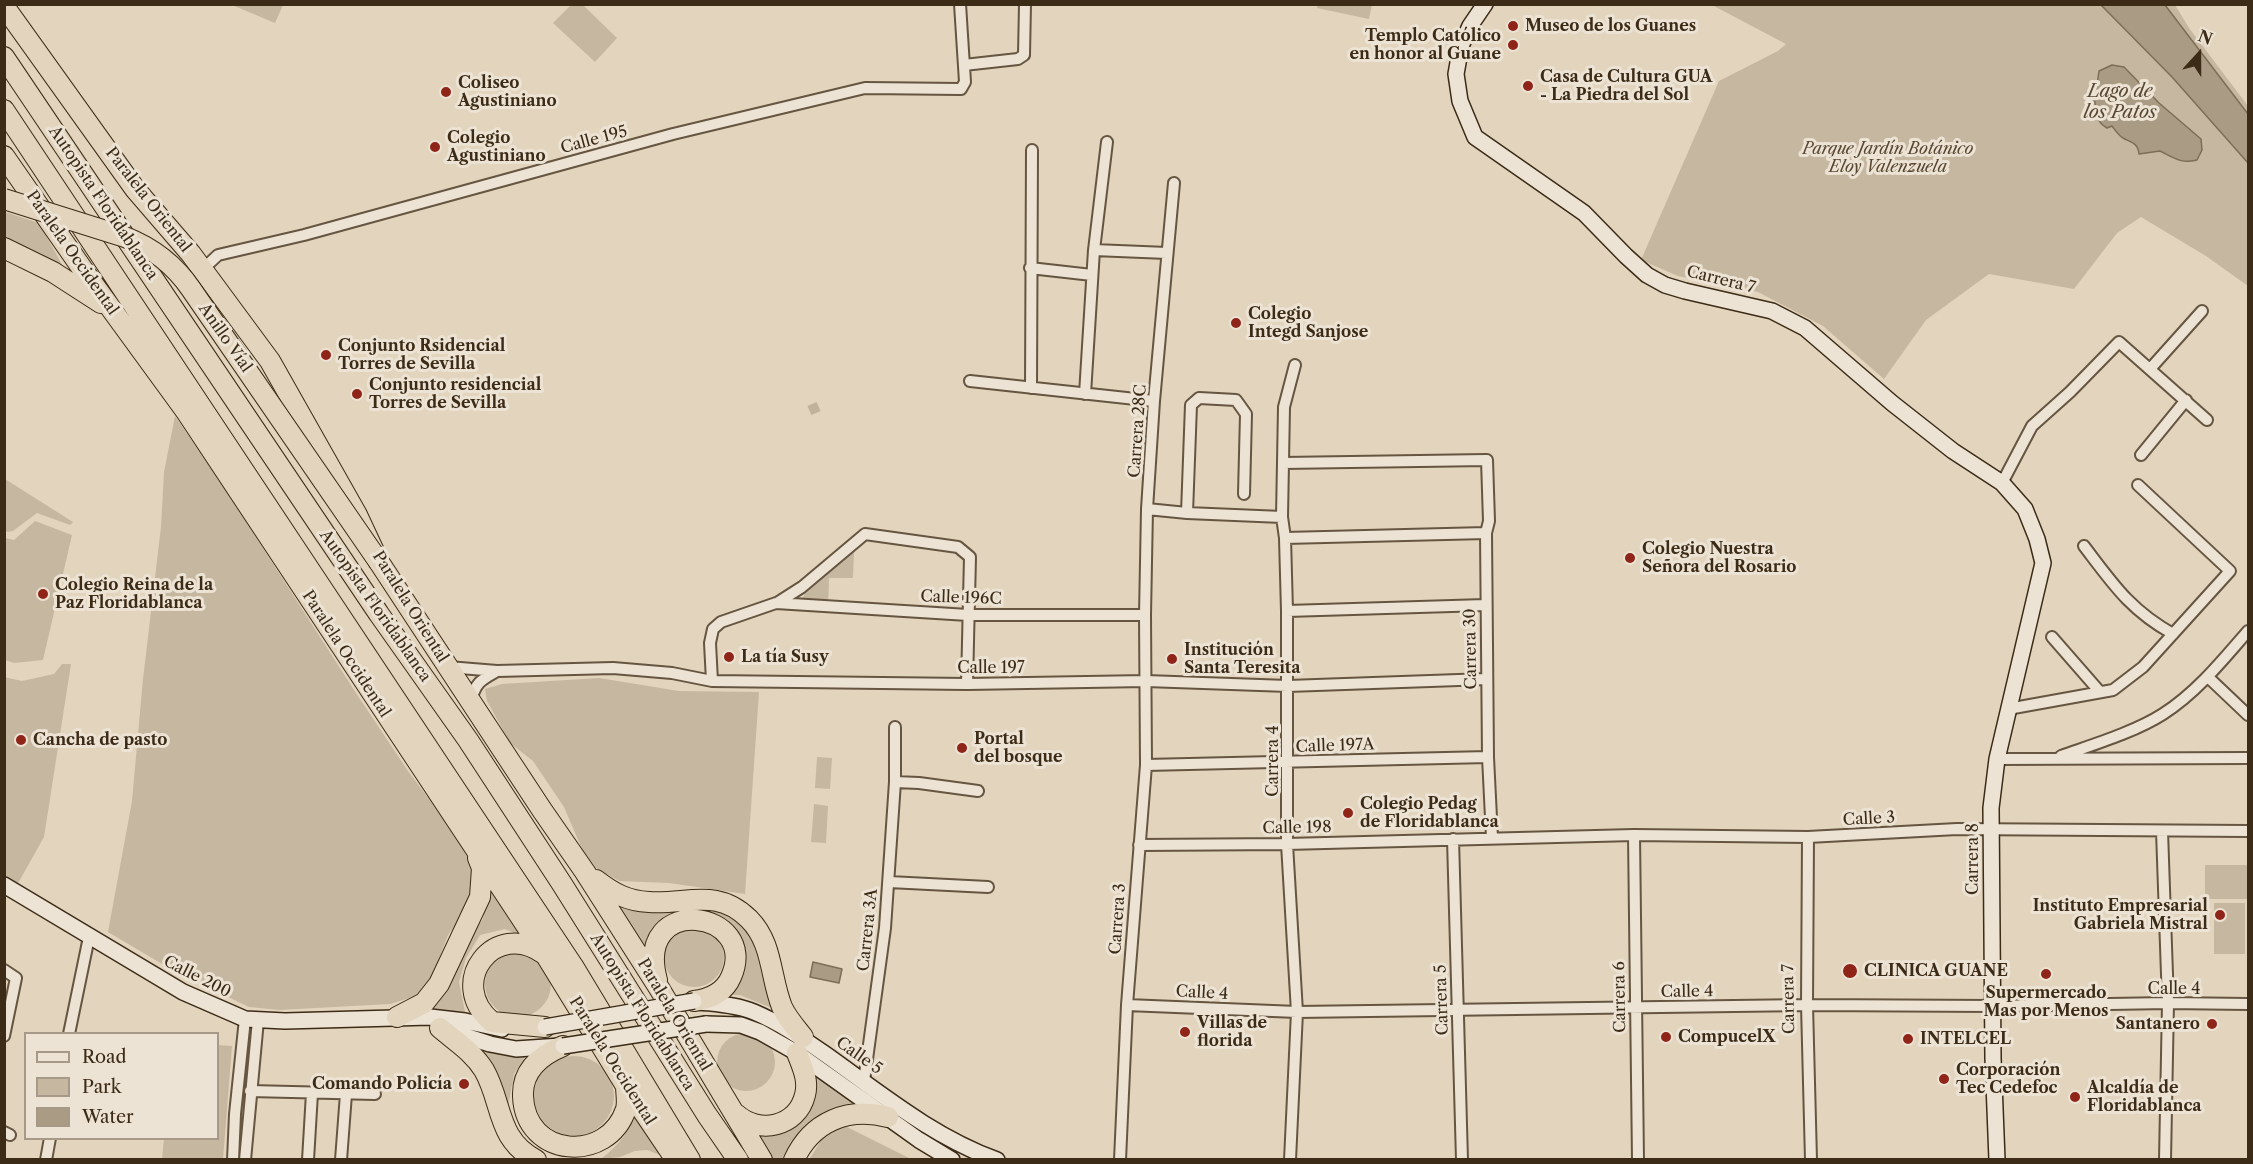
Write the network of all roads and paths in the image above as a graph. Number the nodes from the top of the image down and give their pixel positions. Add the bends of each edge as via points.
1 (960, 4) edge
2 (1025, 4) edge
3 (1485, 4) edge
4 (4, 6) edge
5 (4, 57) edge
6 (964, 65) junction
7 (4, 110) edge
8 (1107, 142) dead end
9 (1032, 150) dead end
10 (4, 156) edge
11 (1174, 183) dead end
12 (4, 199) edge
13 (4, 248) edge
14 (1094, 250) junction
15 (1167, 254) junction
16 (1030, 268) junction
17 (202, 270) junction
18 (1092, 274) junction
19 (2202, 311) dead end
20 (119, 319) junction
21 (1295, 365) dead end
22 (2150, 369) junction
23 (970, 381) dead end
24 (1031, 388) junction
25 (1085, 394) junction
26 (2186, 400) junction
27 (1154, 401) junction
28 (2207, 420) dead end
29 (2140, 455) dead end
30 (1282, 463) junction
31 (2002, 483) junction
32 (2138, 485) dead end
33 (1244, 494) dead end
34 (1147, 509) junction
35 (1187, 513) junction
36 (1282, 517) junction
37 (1486, 533) junction
38 (1285, 538) junction
39 (2084, 546) dead end
40 (379, 562) junction
41 (2043, 563) joint
42 (776, 603) junction
43 (1485, 605) junction
44 (1287, 611) junction
45 (968, 615) junction
46 (1145, 615) junction
47 (2248, 631) edge
48 (2173, 634) junction
49 (2052, 637) dead end
50 (448, 666) junction
51 (497, 671) junction
52 (2208, 677) junction
53 (1487, 679) junction
54 (712, 681) junction
55 (1146, 681) junction
56 (967, 684) junction
57 (1288, 686) junction
58 (2100, 692) junction
59 (470, 701) junction
60 (2008, 709) junction
61 (2248, 715) edge
62 (895, 728) dead end
63 (468, 740) junction
64 (1488, 757) junction
65 (2248, 758) edge
66 (1997, 759) junction
67 (2052, 759) junction
68 (1288, 762) junction
69 (1146, 765) junction
70 (895, 782) junction
71 (978, 791) dead end
72 (542, 810) junction
73 (1990, 830) junction
74 (2162, 831) junction
75 (2248, 831) edge
76 (1634, 835) junction
77 (1808, 837) junction
78 (1491, 838) junction
79 (1453, 839) junction
80 (1287, 844) junction
81 (1139, 845) junction
82 (474, 848) junction
83 (585, 872) junction
84 (889, 882) junction
85 (4, 885) edge
86 (988, 887) dead end
87 (89, 937) junction
88 (545, 954) junction
89 (4, 970) edge
90 (659, 988) junction
91 (694, 1001) junction
92 (2168, 1003) junction
93 (2248, 1004) edge
94 (1127, 1005) junction
95 (1807, 1005) junction
96 (1992, 1006) junction
97 (1635, 1008) junction
98 (1457, 1010) junction
99 (1297, 1012) junction
100 (397, 1017) junction
101 (252, 1020) junction
102 (706, 1024) joint
103 (545, 1027) junction
104 (440, 1028) junction
105 (69, 1032) edge
106 (4, 1036) edge
107 (800, 1045) junction
108 (563, 1046) junction
109 (864, 1082) junction
110 (626, 1086) junction
111 (250, 1091) junction
112 (312, 1093) junction
113 (346, 1094) junction
114 (375, 1094) dead end
115 (729, 1105) junction
116 (888, 1117) junction
117 (50, 1140) edge
118 (46, 1160) edge
119 (233, 1160) edge
120 (244, 1160) edge
121 (308, 1160) edge
122 (341, 1160) edge
123 (536, 1160) edge
124 (676, 1160) edge
125 (690, 1160) edge
126 (738, 1160) edge
127 (762, 1160) edge
128 (794, 1160) edge
129 (952, 1160) edge
130 (997, 1160) edge
131 (1120, 1160) edge
132 (1290, 1160) edge
133 (1462, 1160) edge
134 (1638, 1160) edge
135 (1811, 1160) edge
136 (1997, 1160) edge
137 (2165, 1160) edge

1 - 6 street
2 - 6 street via 1024,55
3 - 31 main road, Carrera 7 via 1461,46 1456,74 1460,101 1475,137 1584,213 1647,275 1685,291 1772,311 1805,328 1953,451
4 - 17 highway, Paralela Oriental via 135,189
5 - 63 highway, Autopista Floridablanca
6 - 17 street, Calle 195 via 965,82 961,89 865,88 673,134 218,255
7 - 125 highway, Autopista Floridablanca via 553,936
8 - 14 street
9 - 16 street
10 - 20 highway, Paralela Occidental
11 - 15 street, Carrera 28C
12 - 40 highway, Anillo Víal, bridge via 133,240 176,269
13 - 20 highway via 69,281
14 - 15 street
14 - 18 street
15 - 27 street, Carrera 28C
16 - 18 street
16 - 24 street
17 - 40 highway, Paralela Oriental via 270,361 357,515
18 - 25 street
19 - 22 street
20 - 82 highway, Paralela Occidental via 185,410
21 - 30 street, Carrera 4 via 1284,407
22 - 26 street
22 - 31 street via 2119,342 2032,426
23 - 24 street
24 - 25 street
25 - 27 street
26 - 28 street
26 - 29 street
27 - 34 street, Carrera 28C
30 - 36 street, Carrera 4
30 - 37 street, Carrera 30 via 1487,460
31 - 41 main road, Carrera 7 via 2025,509
32 - 48 street via 2230,571
33 - 35 street via 1246,414 1236,400 1199,398 1191,405
34 - 35 street
34 - 46 street, Carrera 28C
35 - 36 street
36 - 38 street, Carrera 4
37 - 38 street
37 - 43 street, Carrera 30
38 - 44 street, Carrera 4
39 - 48 street via 2121,595
40 - 50 highway, Paralela Oriental
41 - 60 main road, Carrera 8
42 - 45 street, Calle 196C
42 - 45 street, Calle 196C via 802,587 865,534 958,547 970,557
42 - 54 street, Calle 196C via 721,622 713,629
43 - 44 street
43 - 53 street, Carrera 30
44 - 57 street, Carrera 4
45 - 46 street, Calle 196C
45 - 56 street
46 - 55 street, Carrera 28C
47 - 52 street
48 - 58 street via 2143,667 2113,690
49 - 58 street
50 - 51 street, Calle 197
50 - 59 highway, Paralela Oriental
51 - 54 street, Calle 197 via 613,668
51 - 59 street via 479,681
52 - 61 street
52 - 67 street via 2163,714 2108,740
53 - 57 street, Calle 197
53 - 64 street, Carrera 30
54 - 56 street, Calle 197
55 - 56 street, Calle 197
55 - 57 street, Calle 197
55 - 69 street, Carrera 3
57 - 68 street, Carrera 4
58 - 60 street
59 - 72 highway, Paralela Oriental
60 - 66 main road, Carrera 8
62 - 70 street, Carrera 3A
63 - 72 highway
63 - 126 highway, Autopista Floridablanca
64 - 68 street, Calle 197A
64 - 78 street, Carrera 30
65 - 67 street
66 - 67 street
66 - 73 main road, Carrera 8
68 - 69 street, Calle 197A
68 - 80 street, Carrera 4
69 - 81 street, Carrera 3
70 - 71 street
70 - 84 street, Carrera 3A
72 - 83 highway, Paralela Oriental
73 - 74 street, Calle 3
73 - 77 street, Calle 3
73 - 96 main road, Carrera 8
74 - 75 street, Calle 3
74 - 92 street
76 - 77 street, Calle 3
76 - 78 street, Calle 3
76 - 97 street, Carrera 6
77 - 95 street, Carrera 7
78 - 79 street, Calle 198
79 - 80 street, Calle 198
79 - 98 street, Carrera 5
80 - 81 street, Calle 198
80 - 99 street, Carrera 4
81 - 94 street, Carrera 3
82 - 88 highway, Paralela Occidental
82 - 100 highway via 482,868 475,911 437,988 424,1003
83 - 90 highway, Paralela Oriental
83 - 107 highway via 615,894 629,899 655,903 710,900 743,914 765,942 783,1010
84 - 86 street
84 - 109 street, Carrera 3A
85 - 87 main road, Calle 200
87 - 101 main road, Calle 200 via 183,992
87 - 105 street
88 - 103 highway via 527,944 497,946 476,968 472,987 478,1007 492,1022
88 - 110 highway, Paralela Occidental
89 - 106 street via 16,978
90 - 91 highway via 653,956 660,937 676,923 706,921 716,925 730,941 734,971 723,989
90 - 115 highway, Paralela Oriental
91 - 103 main road, Calle 200, bridge
91 - 107 main road, Calle 5 via 752,1011
92 - 93 street, Calle 4
92 - 96 street, Calle 4
92 - 137 street
94 - 99 street, Calle 4
94 - 131 street, Carrera 3
95 - 96 street, Calle 4
95 - 97 street, Calle 4
95 - 135 street, Carrera 7
96 - 136 main road, Carrera 8
97 - 98 street, Calle 4
97 - 134 street, Carrera 6
98 - 99 street, Calle 4
98 - 133 street, Carrera 5
99 - 132 street, Carrera 4
100 - 101 main road, Calle 200
100 - 103 main road, Calle 200 via 453,1020 501,1029
100 - 104 main road, Calle 200
101 - 111 street
101 - 119 street
102 - 107 main road, Calle 5 via 741,1025
102 - 108 main road, Calle 200, bridge
104 - 108 main road, Calle 200 via 516,1049
104 - 123 highway via 481,1066 509,1137
107 - 109 main road, Calle 5
107 - 115 highway via 806,1085 802,1103 791,1117 776,1125 758,1126 741,1119
107 - 116 main road, Calle 5
108 - 110 highway via 544,1054 530,1069 523,1088 524,1108 532,1127 547,1141 566,1148 586,1148 605,1140 619,1125 627,1106
109 - 130 main road, Calle 5 via 945,1136
110 - 124 highway, Paralela Occidental
111 - 112 street
111 - 120 street
112 - 113 street
112 - 121 street
113 - 114 street
113 - 122 street
115 - 127 highway, Paralela Oriental
116 - 128 highway via 859,1113 830,1120 807,1138
116 - 129 main road, Calle 5
117 - 118 street

